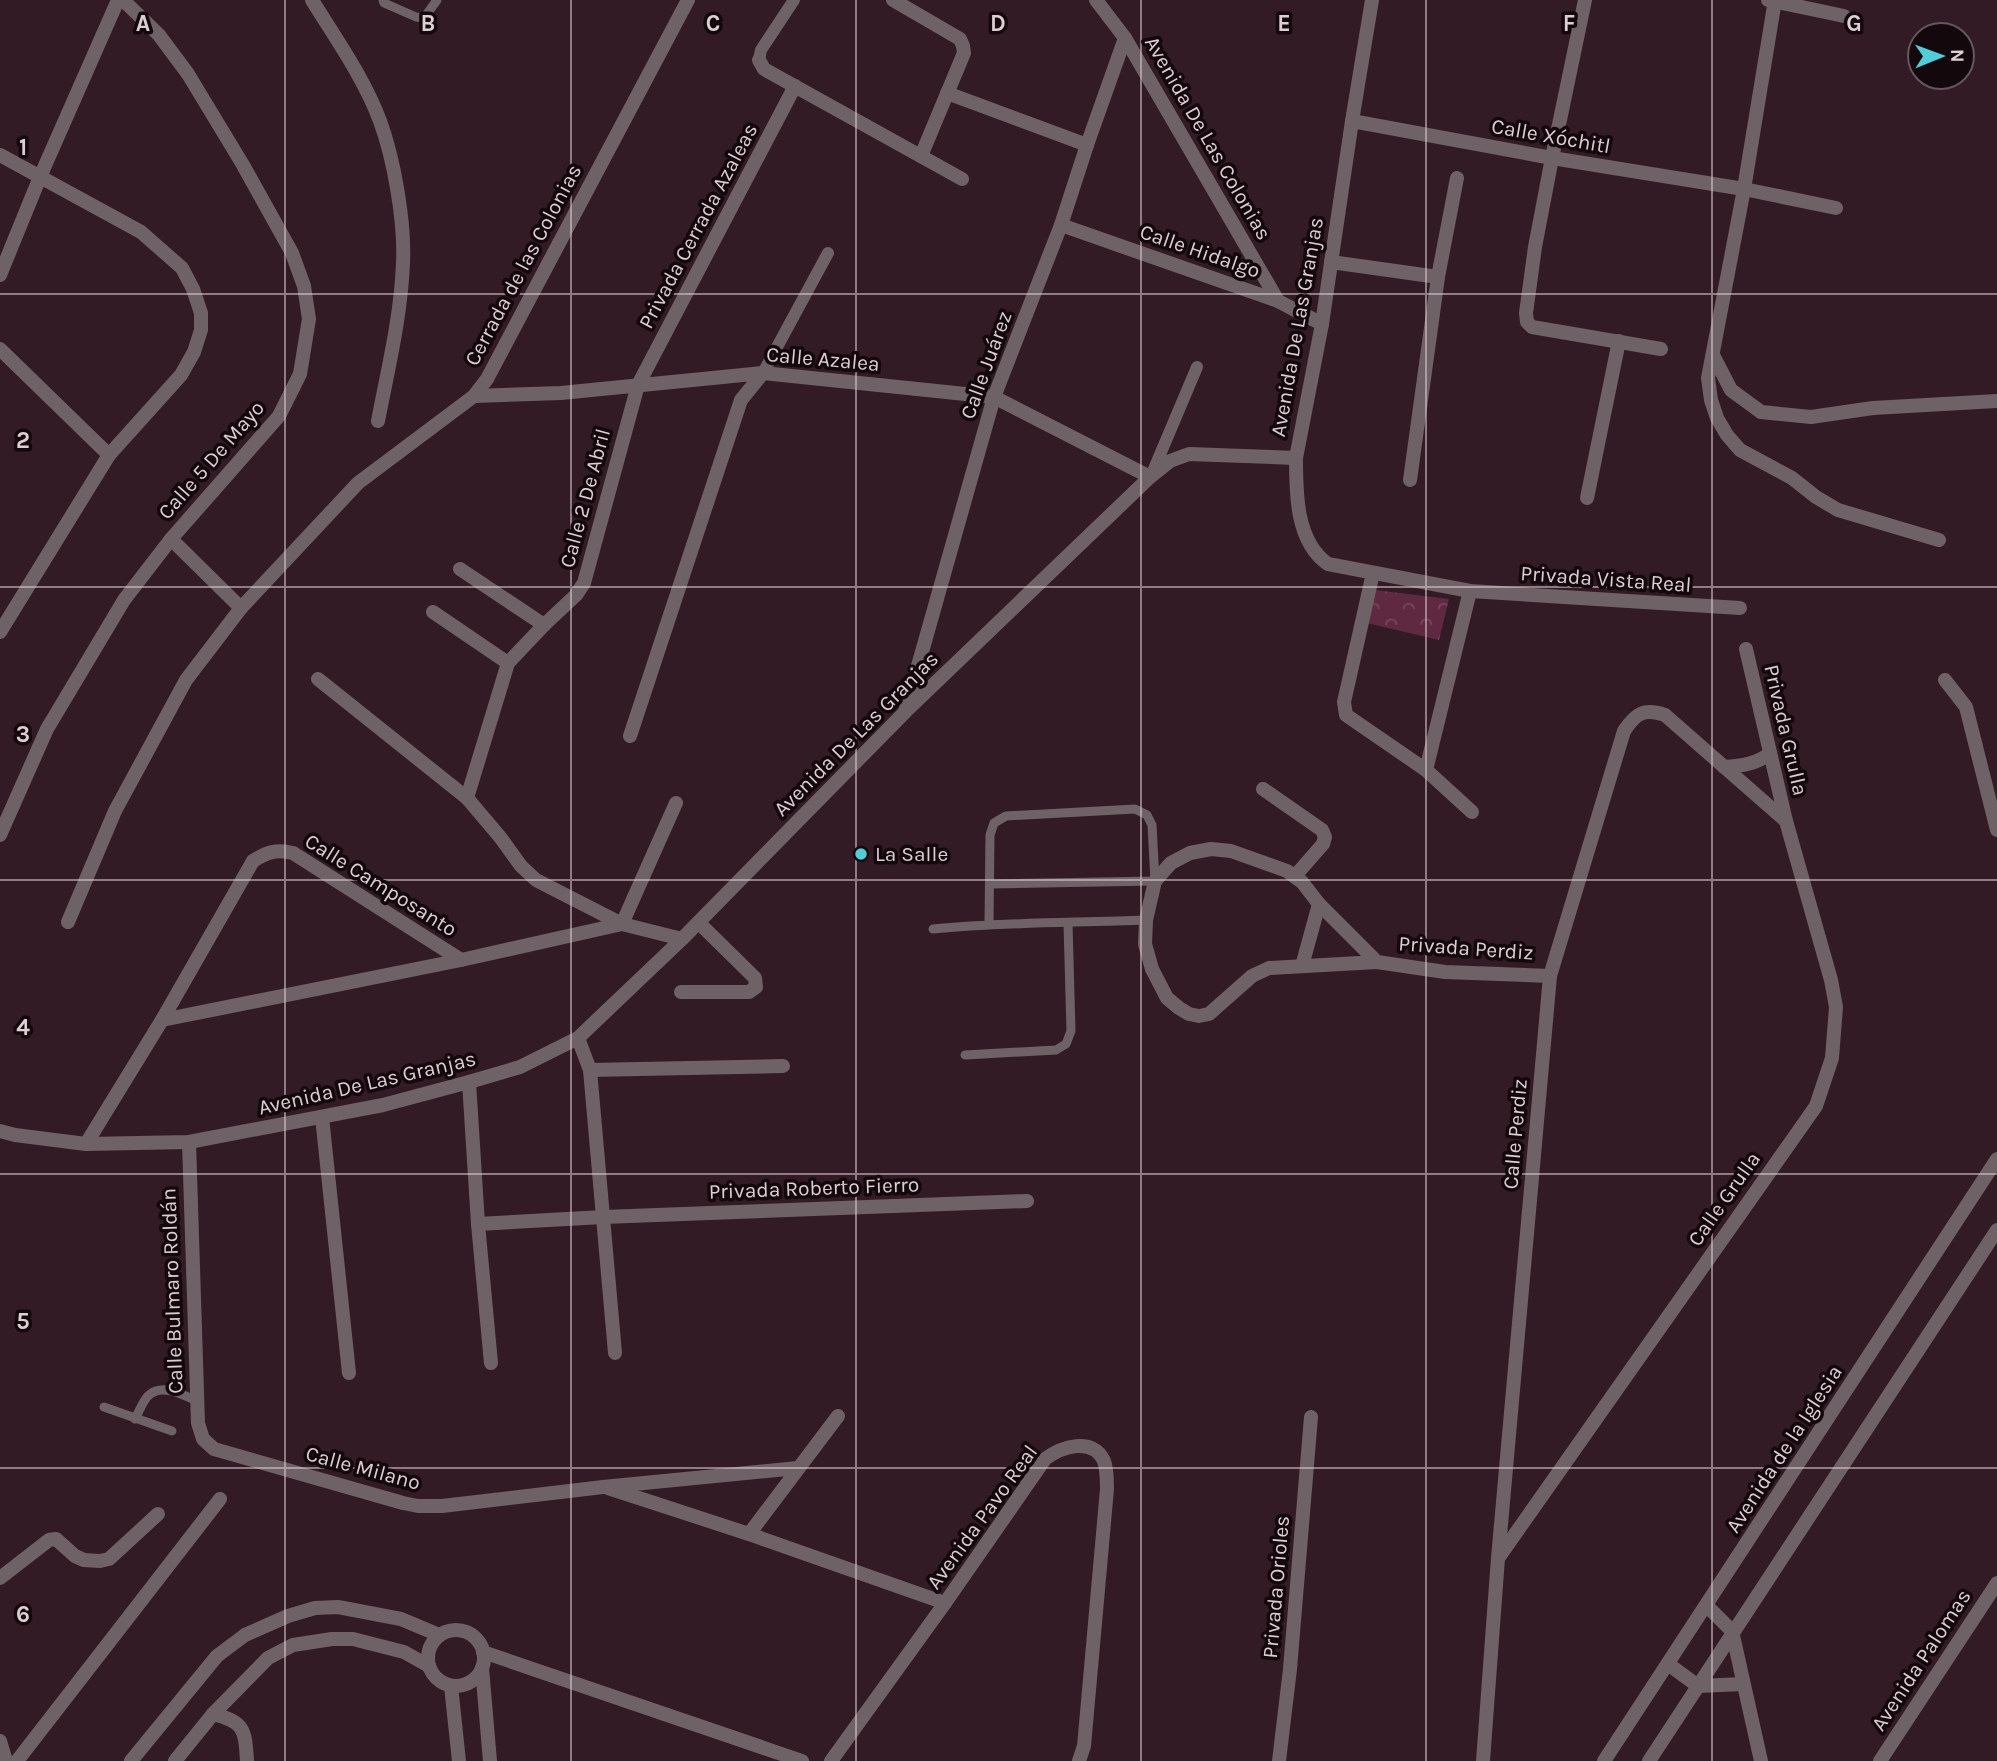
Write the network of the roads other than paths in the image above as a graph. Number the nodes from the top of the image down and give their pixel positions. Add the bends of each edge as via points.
1 (121, 0) edge
2 (312, 0) edge
3 (383, 0) edge
4 (437, 0) edge
5 (688, 0) edge
6 (794, 0) edge
7 (893, 0) edge
8 (1096, 0) edge
9 (1372, 0) edge
10 (1585, 0) edge
11 (1772, 0) edge
12 (1844, 16) dead end
13 (1125, 38) junction
14 (760, 60) joint
15 (794, 86) junction
16 (947, 93) junction
17 (1352, 121) junction
18 (1087, 145) junction
19 (0, 155) edge
20 (920, 156) junction
21 (1552, 158) junction
22 (40, 177) junction
23 (1457, 178) dead end
24 (962, 179) dead end
25 (1744, 189) junction
26 (1836, 208) dead end
27 (1061, 225) junction
28 (828, 253) dead end
29 (1331, 262) junction
30 (0, 275) edge
31 (1438, 277) junction
32 (1278, 301) junction
33 (1322, 324) junction
34 (1619, 341) junction
35 (0, 349) edge
36 (1661, 349) dead end
37 (1713, 355) junction
38 (1197, 367) dead end
39 (763, 373) junction
40 (638, 385) junction
41 (474, 396) junction
42 (994, 397) junction
43 (1997, 401) edge
44 (378, 421) dead end
45 (109, 454) junction
46 (1296, 458) junction
47 (1150, 477) junction
48 (1410, 480) dead end
49 (1587, 498) dead end
50 (171, 538) junction
51 (1939, 541) dead end
52 (460, 569) dead end
53 (1373, 573) junction
54 (1469, 591) junction
55 (240, 608) junction
56 (1740, 608) dead end
57 (433, 612) dead end
58 (544, 625) junction
59 (0, 632) edge
60 (1746, 649) dead end
61 (508, 663) junction
62 (318, 679) dead end
63 (1945, 680) dead end
64 (905, 712) junction
65 (630, 736) dead end
66 (1770, 752) junction
67 (1724, 767) junction
68 (1426, 770) junction
69 (1263, 789) dead end
70 (467, 797) junction
71 (676, 803) dead end
72 (1472, 812) dead end
73 (1786, 821) junction
74 (1997, 830) edge
75 (0, 835) edge
76 (1295, 876) junction
77 (1155, 881) junction
78 (990, 884) junction
79 (1319, 904) junction
80 (1146, 920) junction
81 (68, 922) dead end
82 (699, 923) junction
83 (622, 924) junction
84 (989, 924) junction
85 (1068, 924) junction
86 (933, 929) dead end
87 (682, 939) junction
88 (461, 960) junction
89 (1377, 962) junction
90 (1302, 966) junction
91 (1550, 976) junction
92 (681, 992) dead end
93 (162, 1020) junction
94 (578, 1038) junction
95 (965, 1055) dead end
96 (783, 1066) dead end
97 (590, 1070) junction
98 (469, 1082) junction
99 (322, 1117) junction
100 (0, 1131) edge
101 (189, 1142) junction
102 (86, 1144) junction
103 (1997, 1159) edge
104 (1027, 1201) dead end
105 (603, 1217) junction
106 (478, 1224) junction
107 (1997, 1230) edge
108 (615, 1353) dead end
109 (491, 1363) dead end
110 (349, 1373) dead end
111 (197, 1401) junction
112 (104, 1407) dead end
113 (838, 1416) dead end
114 (1311, 1417) dead end
115 (135, 1419) junction
116 (172, 1431) dead end
117 (203, 1439) joint
118 (798, 1468) junction
119 (603, 1487) junction
120 (220, 1499) dead end
121 (158, 1514) dead end
122 (750, 1534) junction
123 (1498, 1558) junction
124 (0, 1578) edge
125 (1997, 1583) edge
126 (945, 1603) junction
127 (1707, 1606) junction
128 (1732, 1632) junction
129 (439, 1635) junction
130 (483, 1652) junction
131 (1668, 1664) junction
132 (429, 1666) junction
133 (482, 1668) junction
134 (1743, 1684) junction
135 (451, 1686) junction
136 (1698, 1686) junction
137 (213, 1714) junction
138 (0, 1741) edge
139 (6, 1761) edge
140 (18, 1761) edge
141 (131, 1761) edge
142 (175, 1761) edge
143 (247, 1761) edge
144 (459, 1761) edge
145 (490, 1761) edge
146 (802, 1761) edge
147 (831, 1761) edge
148 (1079, 1761) edge
149 (1279, 1761) edge
150 (1483, 1761) edge
151 (1604, 1761) edge
152 (1649, 1761) edge
153 (1761, 1761) edge
154 (1880, 1761) edge

1 - 22 street
1 - 50 street, Calle 5 De Mayo via 181,64 236,153 292,253 309,319 300,374 279,416
2 - 44 street via 363,83 391,156 402,282
3 - 4 lane via 424,18
5 - 41 street, Cerrada de las Colonias
6 - 14 street via 761,50
7 - 16 street via 960,39 964,53
8 - 13 street, Avenida De Las Colonias
9 - 17 street, Avenida De Las Granjas
10 - 21 street
11 - 12 street
11 - 25 street
13 - 18 street, Calle Juárez
13 - 32 street, Avenida De Las Colonias
14 - 15 street via 764,69
15 - 20 street
15 - 40 street, Privada Cerrada Azaleas
16 - 18 street
16 - 20 street
17 - 21 street, Calle Xóchitl
17 - 29 street, Avenida De Las Granjas
18 - 27 street, Calle Juárez
19 - 22 street
20 - 24 street
21 - 25 street, Calle Xóchitl
21 - 34 street via 1527,322 1532,327
22 - 30 street
22 - 45 street via 141,232 182,268 201,313 194,352 181,375
23 - 31 street
25 - 26 street, Calle Xóchitl
25 - 37 street
27 - 32 street, Calle Hidalgo
27 - 42 street, Calle Juárez
28 - 39 street
29 - 31 street
29 - 33 street, Avenida De Las Granjas
31 - 48 street
32 - 33 street, Calle Hidalgo
33 - 46 street, Avenida De Las Granjas
34 - 36 street
34 - 49 street
35 - 45 street
37 - 43 street via 1731,390 1762,412 1811,417 1873,408
37 - 51 street via 1708,378 1711,400 1717,418 1740,450 1838,510
38 - 47 street
39 - 40 street, Calle Azalea
39 - 42 street, Calle Azalea
39 - 65 street via 741,400
40 - 41 street, Calle Azalea
40 - 58 street, Calle 2 De Abril via 584,583
41 - 55 street, Cerrada de las Colonias via 358,483
42 - 47 street, Calle Azalea
42 - 64 street, Calle Juárez
45 - 59 street
46 - 47 street, Avenida De Las Granjas via 1189,454 1170,461
46 - 53 street, Privada Vista Real via 1299,511 1312,547 1328,564
47 - 64 street, Avenida De Las Granjas
50 - 55 street
50 - 75 street, Calle 5 De Mayo via 85,662 47,729
52 - 58 street
53 - 54 street, Privada Vista Real
53 - 68 street via 1344,709 1346,715
54 - 56 street, Privada Vista Real
54 - 68 street
55 - 81 street, Cerrada de las Colonias via 186,680 115,811
57 - 61 street
58 - 61 street, Calle 2 De Abril
60 - 66 street, Privada Grulla
61 - 70 street, Calle 2 De Abril
62 - 70 street
63 - 74 street via 1966,707
64 - 82 street, Avenida De Las Granjas
66 - 67 street via 1753,763
66 - 73 street, Privada Grulla
67 - 73 street, Calle Perdiz
67 - 91 street, Calle Perdiz via 1665,715 1653,711 1631,720
68 - 72 street
69 - 76 street via 1322,830 1325,837
70 - 83 street via 536,880
71 - 83 street
73 - 123 street, Calle Grulla via 1836,1007 1832,1058 1816,1105
76 - 77 street, Privada Perdiz via 1231,851 1211,849 1171,863
76 - 79 street, Privada Perdiz
77 - 78 lane
77 - 78 lane via 1152,825 1147,815 1135,809 1006,816 994,823 990,835
77 - 80 street, Privada Perdiz
78 - 84 lane
79 - 89 street, Privada Perdiz
79 - 90 street
80 - 85 lane
80 - 90 street, Privada Perdiz via 1145,944 1152,969 1167,998 1189,1014 1209,1014 1252,976 1269,968
82 - 87 street, Avenida De Las Granjas
82 - 92 street via 755,978 756,987 749,992
83 - 87 street
83 - 88 street, Calle Camposanto
84 - 85 lane
84 - 86 lane
85 - 95 lane via 1071,1031 1066,1044 1056,1051
87 - 94 street, Avenida De Las Granjas
88 - 93 street, Calle Camposanto
88 - 93 street, Calle Camposanto via 293,853 279,849 253,860
89 - 90 street, Privada Perdiz
89 - 91 street, Privada Perdiz via 1445,972
91 - 123 street, Calle Perdiz
93 - 102 street, Calle Camposanto
94 - 97 street
94 - 98 street, Avenida De Las Granjas via 520,1067
96 - 97 street
97 - 105 street
98 - 99 street, Avenida De Las Granjas
98 - 106 street
99 - 101 street, Avenida De Las Granjas
99 - 110 street
100 - 102 street, Avenida De Las Granjas
101 - 102 street, Avenida De Las Granjas
101 - 111 street, Calle Bulmaro Roldán
103 - 127 street, Avenida de la Iglesia
104 - 105 street, Privada Roberto Fierro
105 - 106 street, Privada Roberto Fierro
105 - 108 street
106 - 109 street
107 - 128 street
111 - 115 lane via 159,1390 148,1395
111 - 117 street, Calle Bulmaro Roldán
112 - 115 lane
113 - 118 street
114 - 149 street, Privada Orioles
115 - 116 lane
117 - 119 street, Calle Milano via 214,1449 418,1506
118 - 119 street, Calle Milano
118 - 122 street
119 - 122 street, Calle Milano
120 - 140 street
121 - 124 street via 108,1559 84,1560 60,1541 49,1540
122 - 126 street, Calle Milano
123 - 150 street, Calle Perdiz
125 - 154 street, Avenida Palomas
126 - 147 street, Avenida Pavo Real
126 - 148 street, Avenida Pavo Real via 1045,1459 1056,1450 1073,1446 1091,1447 1103,1458 1107,1489
127 - 128 street
127 - 131 street, Avenida de la Iglesia
128 - 134 street
128 - 136 street
129 - 130 street via 461,1629 479,1642
129 - 132 street via 431,1643
129 - 141 street via 401,1619 338,1607 288,1616 245,1635 217,1656
130 - 133 street
130 - 146 street
131 - 136 street
131 - 151 street, Avenida de la Iglesia
132 - 135 street via 433,1675
132 - 137 street via 404,1652 353,1639 293,1645 268,1658
133 - 135 street via 469,1682
133 - 145 street
134 - 136 street
134 - 153 street
135 - 144 street
136 - 152 street
137 - 142 street
137 - 143 street via 232,1718 245,1734
138 - 139 street

